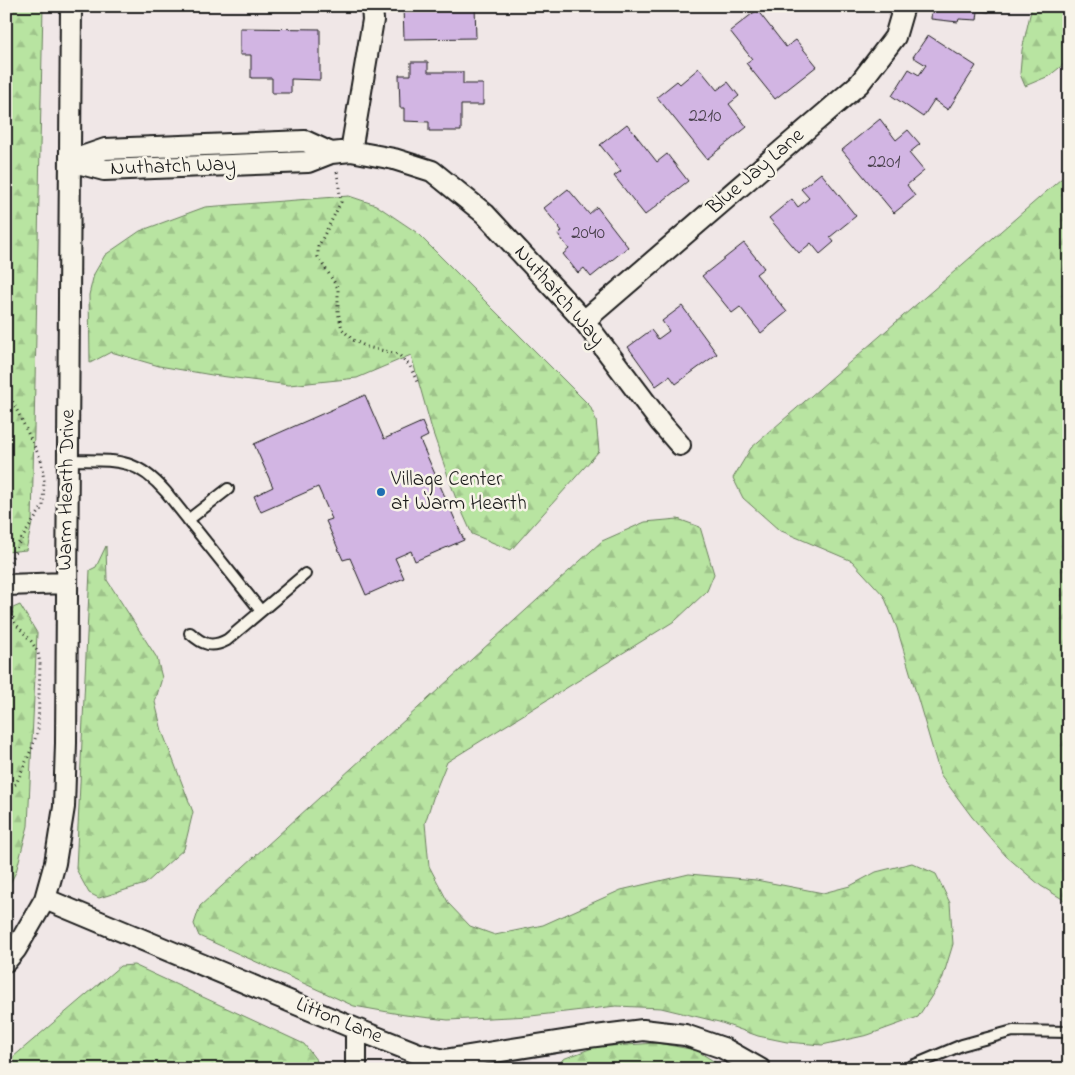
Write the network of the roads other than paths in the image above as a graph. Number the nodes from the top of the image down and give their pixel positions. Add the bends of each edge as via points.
1 (71, 6) edge
2 (372, 6) edge
3 (904, 6) edge
4 (351, 151) junction
5 (70, 161) junction
6 (584, 321) junction
7 (680, 444) dead end
8 (68, 460) junction
9 (228, 488) dead end
10 (188, 520) junction
11 (305, 574) dead end
12 (7, 576) edge
13 (66, 583) junction
14 (261, 611) junction
15 (190, 633) dead end
16 (45, 899) junction
17 (6, 961) edge
18 (356, 1029) junction
19 (1069, 1032) edge
20 (356, 1069) edge
21 (760, 1069) edge
22 (905, 1069) edge

1 - 5 street, Warm Hearth Drive
2 - 4 street via 373,20
3 - 6 street, Blue Jay Lane via 895,37 859,84
4 - 5 street, Nuthatch Way via 331,152 308,162 104,170
4 - 6 street, Nuthatch Way via 394,159 432,171 485,214
5 - 8 street, Warm Hearth Drive
6 - 7 street, Nuthatch Way
8 - 10 lane via 136,466 157,481
8 - 13 street, Warm Hearth Drive
9 - 10 lane
10 - 14 lane
11 - 14 lane
12 - 13 street
13 - 16 street, Warm Hearth Drive via 64,807 55,863
14 - 15 lane via 218,645 202,643
16 - 17 street, Warm Hearth Drive
16 - 18 street, Litton Lane
18 - 20 street
18 - 21 street, Litton Lane via 419,1054 444,1060 643,1030 700,1040 723,1048
19 - 22 lane via 1013,1031 962,1045

